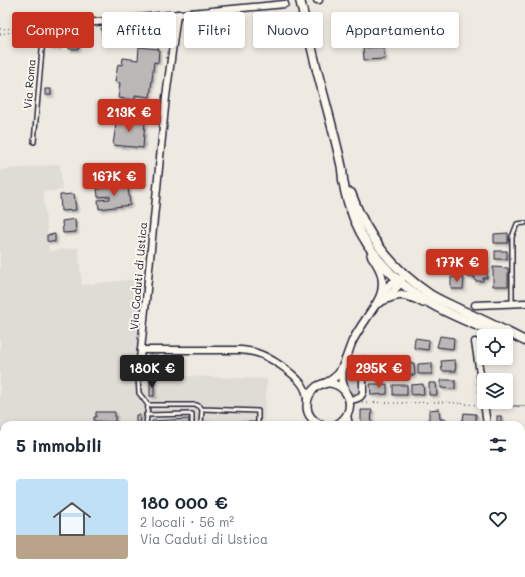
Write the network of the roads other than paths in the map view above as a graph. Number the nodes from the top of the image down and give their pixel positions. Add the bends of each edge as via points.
1 (300, 0) edge
2 (285, 4) dead end
3 (177, 14) junction
4 (94, 22) edge
5 (42, 48) edge
6 (34, 142) dead end
7 (343, 172) junction
8 (352, 212) junction
9 (525, 223) edge
10 (402, 278) junction
11 (381, 300) junction
12 (525, 303) edge
13 (512, 304) junction
14 (475, 305) dead end
15 (458, 317) junction
16 (486, 329) edge
17 (513, 340) edge
18 (525, 341) edge
19 (475, 342) dead end
20 (525, 344) edge
21 (141, 350) junction
22 (363, 360) dead end
23 (342, 368) junction
24 (480, 373) edge
25 (138, 377) joint
26 (301, 382) junction
27 (322, 385) junction
28 (345, 392) junction
29 (307, 400) junction
30 (349, 400) junction
31 (148, 405) junction
32 (187, 406) junction
33 (202, 409) junction
34 (485, 409) edge
35 (186, 414) junction
36 (309, 414) junction
37 (146, 415) junction
38 (347, 415) junction
39 (146, 421) edge
40 (192, 421) edge
41 (202, 421) edge
42 (258, 421) edge
43 (311, 421) edge
44 (314, 421) edge
45 (342, 421) edge
46 (348, 421) edge
47 (486, 421) edge

1 - 7 main road, bridge
2 - 3 street
3 - 4 street
3 - 21 street, Via Caduti di Ustica via 166,97
5 - 6 lane, Via Roma
7 - 8 main road
7 - 10 main road via 365,226
8 - 10 main road via 358,228 383,265
8 - 11 street via 354,226 382,274
9 - 13 lane via 517,224 512,237
10 - 11 street via 398,286
10 - 15 main road via 414,293
10 - 18 main road via 438,299
11 - 15 street via 405,296 448,316
11 - 23 street via 370,312 353,341
12 - 13 street
13 - 14 street
15 - 16 main road
17 - 20 main road
19 - 24 street
21 - 25 street, Via Caduti di Ustica
21 - 26 street via 256,352 284,368
22 - 30 street via 362,396
23 - 27 street via 338,375
23 - 28 street
25 - 31 lane via 139,393
26 - 27 street via 312,386
26 - 29 street
27 - 28 street via 338,386
27 - 29 street via 310,393
28 - 30 street
29 - 36 street
30 - 38 street
31 - 32 lane
31 - 37 lane
32 - 33 lane
32 - 35 lane
33 - 41 lane
33 - 42 lane via 258,411
34 - 47 street
35 - 37 lane
35 - 40 lane via 192,414
36 - 43 street
36 - 44 street
37 - 39 lane
38 - 45 street
38 - 46 street

